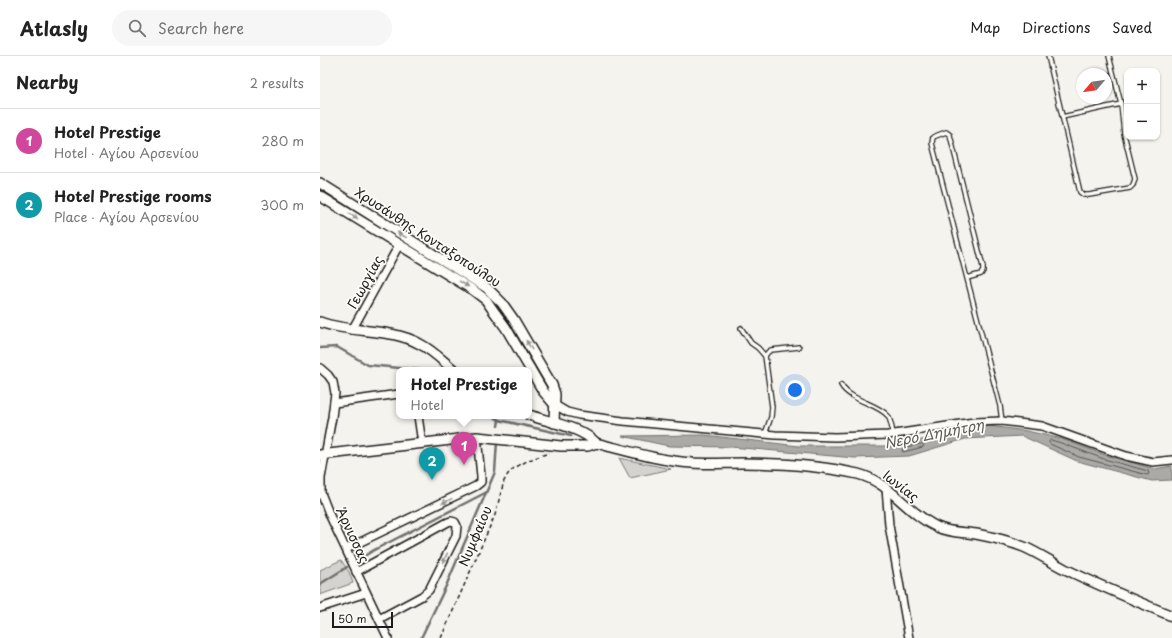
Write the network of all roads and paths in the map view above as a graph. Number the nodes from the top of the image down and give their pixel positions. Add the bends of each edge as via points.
1 (1048, 56) edge
2 (1109, 56) edge
3 (1121, 104) junction
4 (1062, 117) junction
5 (320, 183) edge
6 (320, 196) edge
7 (399, 245) junction
8 (967, 278) junction
9 (320, 322) edge
10 (741, 328) dead end
11 (352, 330) junction
12 (799, 347) dead end
13 (765, 356) junction
14 (450, 367) edge
15 (529, 367) edge
16 (321, 370) edge
17 (532, 372) edge
18 (840, 385) dead end
19 (396, 394) edge
20 (334, 403) junction
21 (555, 405) junction
22 (532, 416) edge
23 (418, 419) edge
24 (1002, 421) junction
25 (554, 423) junction
26 (765, 434) junction
27 (893, 434) junction
28 (477, 437) junction
29 (422, 443) junction
30 (596, 443) junction
31 (561, 446) junction
32 (323, 455) edge
33 (1172, 460) edge
34 (886, 488) junction
35 (346, 549) junction
36 (356, 572) junction
37 (366, 593) junction
38 (320, 608) edge
39 (1172, 616) edge
40 (379, 619) junction
41 (386, 638) edge
42 (441, 638) edge
43 (910, 638) edge

1 - 4 lane
2 - 3 lane
3 - 4 lane
3 - 4 lane via 1124,134 1135,179 1130,188 1089,195 1080,192
21 -> 5 street, Χρυσάνθης Κονταξοπούλου via 556,394 548,376 514,320 493,293
6 -> 7 street, Χρυσάνθης Κονταξοπούλου
7 - 11 street, Γεωργίας
7 -> 15 street, Χρυσάνθης Κονταξοπούλου via 474,290 486,300
8 - 8 lane via 932,143 933,137 946,132 950,135 983,267 981,274
8 - 24 lane
9 - 11 street
10 - 13 lane via 751,343
11 - 14 street via 390,334 419,343
12 - 13 lane via 771,350
13 - 26 lane via 772,407
16 - 20 street, Άρνισσας via 330,377 334,385
17 -> 21 street, Χρυσάνθης Κονταξοπούλου
18 - 27 lane via 854,397 888,416
19 - 20 street
20 - 32 street, Άρνισσας
21 - 25 street, Χρυσάνθης Κονταξοπούλου
21 - 26 street via 579,415
22 - 25 street
23 - 29 street
24 - 27 street via 974,422
24 - 33 street via 1042,426 1126,456 1153,462
25 - 30 street via 585,434
26 - 27 street via 835,437
28 - 29 street
28 - 31 street
28 -> 35 street via 481,482
29 - 32 street
30 - 31 street
30 - 34 street, Ιωνίας via 667,460 691,463 743,463 848,472 872,479
31 - 42 path, Νυμφαίου via 529,460 508,474 502,485 495,515
32 - 35 street, Άρνισσας via 321,493
34 - 39 street, Ιωνίας via 938,528 999,539 1024,547 1111,591
34 - 43 street via 890,531
35 - 36 street, Άρνισσας
36 - 37 street, Άρνισσας
36 -> 40 street via 448,522 455,522 457,526 456,536 429,590
37 - 38 street
37 - 40 street, Άρνισσας
40 - 41 street, Άρνισσας

